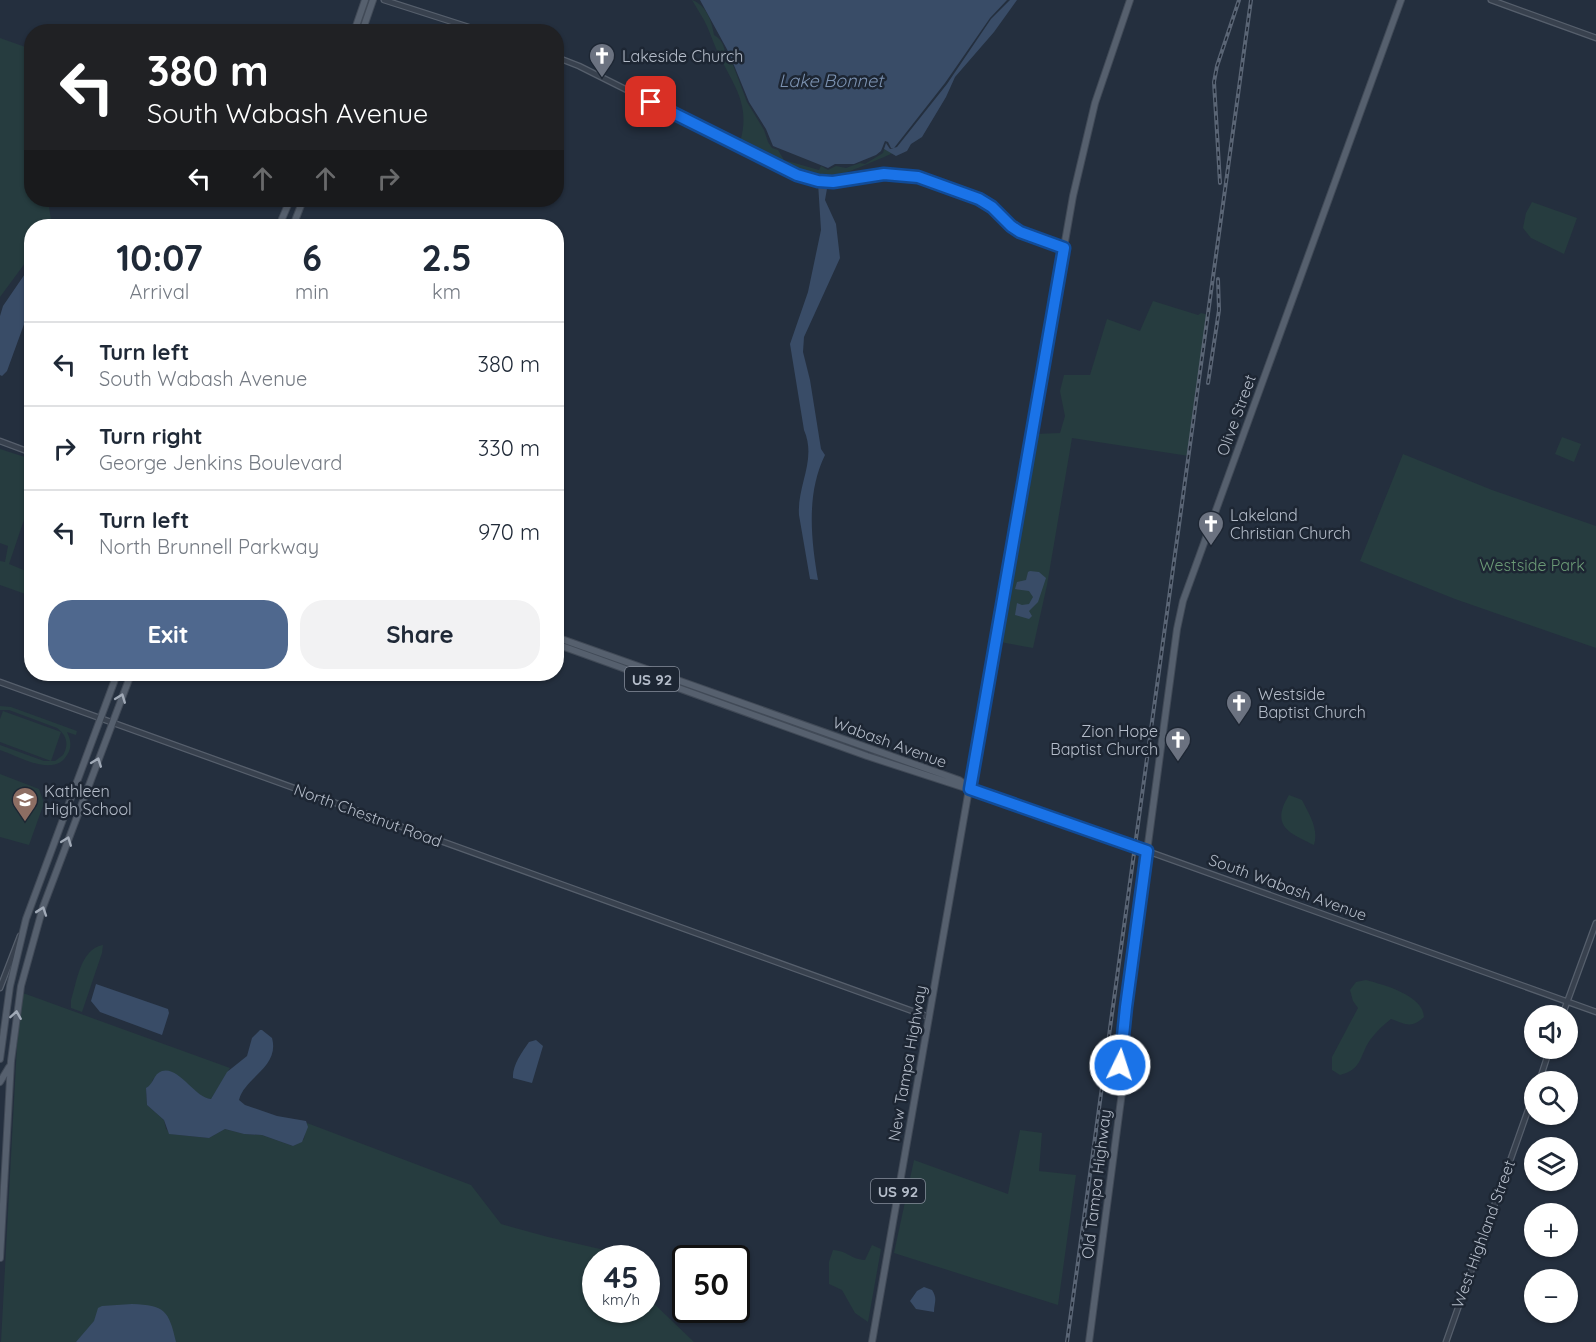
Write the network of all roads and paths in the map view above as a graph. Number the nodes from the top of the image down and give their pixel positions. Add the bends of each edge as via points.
1 (365, 0) edge
2 (373, 0) edge
3 (385, 0) edge
4 (1130, 0) edge
5 (1401, 0) edge
6 (1491, 0) edge
7 (357, 24) edge
8 (365, 24) edge
9 (459, 24) edge
10 (1596, 38) edge
11 (564, 60) edge
12 (1064, 248) junction
13 (0, 441) edge
14 (24, 450) edge
15 (564, 640) edge
16 (564, 648) edge
17 (114, 681) edge
18 (128, 681) edge
19 (0, 682) edge
20 (100, 719) junction
21 (112, 723) junction
22 (868, 752) junction
23 (970, 789) junction
24 (1147, 851) junction
25 (26, 919) junction
26 (1596, 923) edge
27 (0, 988) edge
28 (1567, 1002) junction
29 (1566, 1005) edge
30 (1596, 1012) edge
31 (929, 1017) junction
32 (0, 1059) edge
33 (11, 1061) junction
34 (0, 1082) edge
35 (1524, 1121) edge
36 (0, 1258) edge
37 (872, 1342) edge
38 (1089, 1342) edge
39 (1446, 1342) edge

1 - 7 main road
2 - 8 main road
3 - 9 street
4 - 12 main road, New Tampa Highway via 1089,125
5 - 24 main road, Olive Street via 1183,601
6 - 10 street
11 - 12 street via 797,175 833,182 884,174 918,177 979,199 1020,232
12 - 23 main road, New Tampa Highway
13 - 14 street
15 - 22 main road, Wabash Avenue / US 92
16 - 22 main road, Wabash Avenue / US 92
17 - 20 main road
21 -> 18 main road
19 - 20 street, North Chestnut Road
20 - 21 street, North Chestnut Road
20 - 25 main road
21 - 31 street, North Chestnut Road
33 -> 21 main road via 21,986 34,934
22 - 23 main road, Wabash Avenue / US 92
23 - 24 main road, South Wabash Avenue
23 - 31 main road, New Tampa Highway / US 92
24 - 28 street, South Wabash Avenue
24 - 38 main road, Old Tampa Highway via 1121,1044 1122,1092
25 - 27 street
25 - 32 main road via 10,986
26 - 28 street
28 - 29 street
28 - 30 street, South Wabash Avenue
31 - 37 main road, New Tampa Highway / US 92
33 - 34 main road
33 - 36 main road
35 - 39 street, West Highland Street

